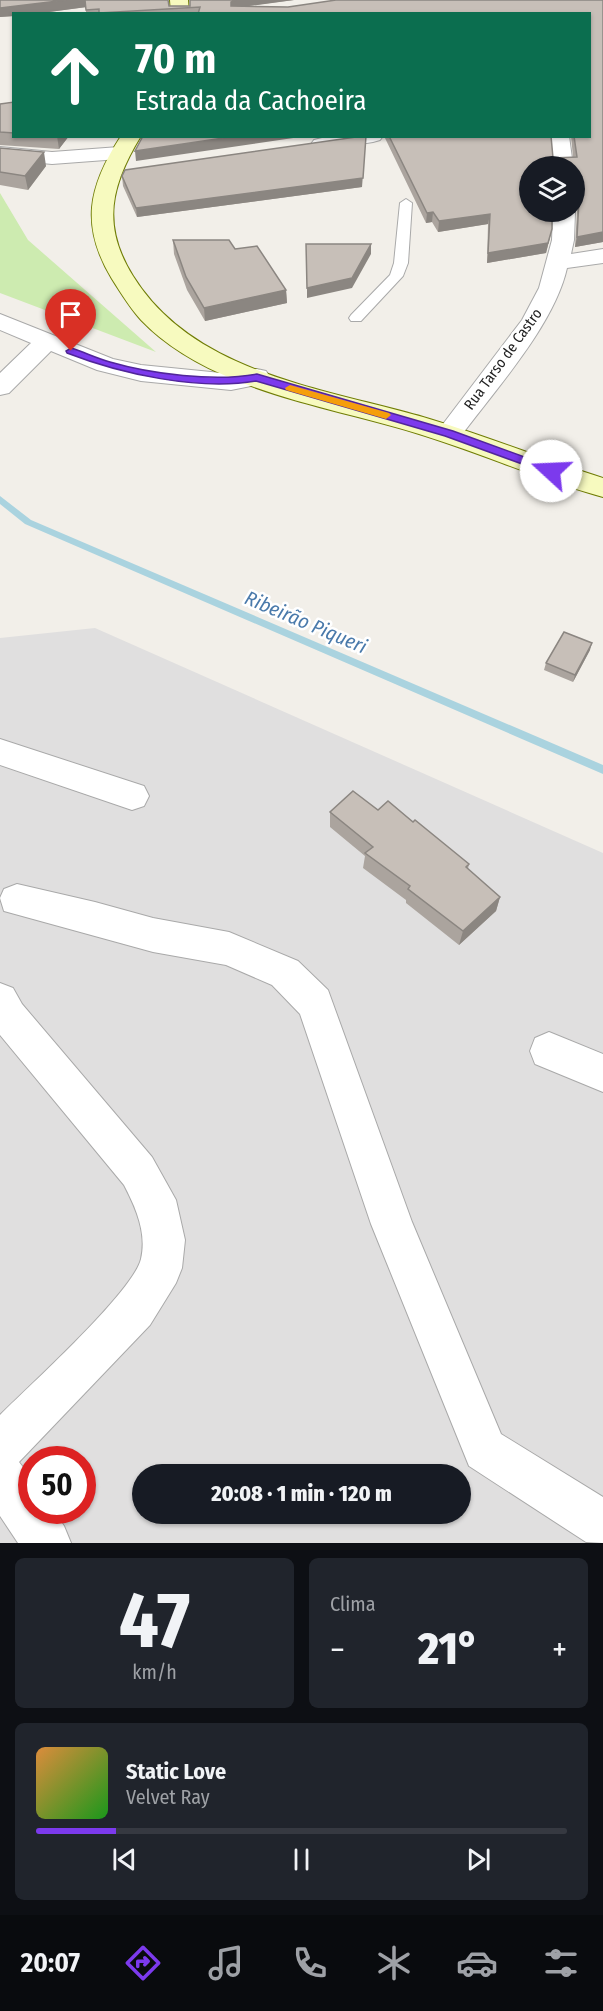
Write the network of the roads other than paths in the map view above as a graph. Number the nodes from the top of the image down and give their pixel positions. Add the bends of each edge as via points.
1 (359, 138) edge
2 (560, 138) edge
3 (305, 146) edge
4 (0, 153) edge
5 (562, 156) edge
6 (124, 158) edge
7 (406, 203) dead end
8 (564, 222) edge
9 (603, 256) edge
10 (557, 263) junction
11 (357, 318) dead end
12 (0, 321) edge
13 (46, 340) junction
14 (257, 377) junction
15 (0, 387) edge
16 (449, 434) junction
17 (603, 488) edge
18 (0, 752) edge
19 (132, 796) dead end
20 (6, 904) edge
21 (0, 1001) edge
22 (549, 1051) dead end
23 (603, 1073) edge
24 (0, 1448) edge
25 (0, 1474) edge
26 (603, 1525) edge
27 (47, 1543) edge

1 - 3 street
2 - 5 street
4 - 6 street
6 - 14 main road via 101,196 100,220 110,255 130,291 154,321 184,344 224,366
7 - 11 lane via 401,263 396,276
8 - 10 street, Rua Tarso de Castro
9 - 10 street
10 - 16 street, Rua Tarso de Castro via 551,288 533,322
12 - 13 street
13 - 14 street via 141,373 231,382
13 - 15 street
14 - 16 main road
16 - 17 main road
18 - 19 street
20 - 26 street via 95,918 153,935 229,949 285,973 315,1003 392,1224 486,1450
21 - 24 street via 9,1017 138,1171 155,1200 164,1240 161,1268 135,1310
22 - 23 street
25 - 27 street

